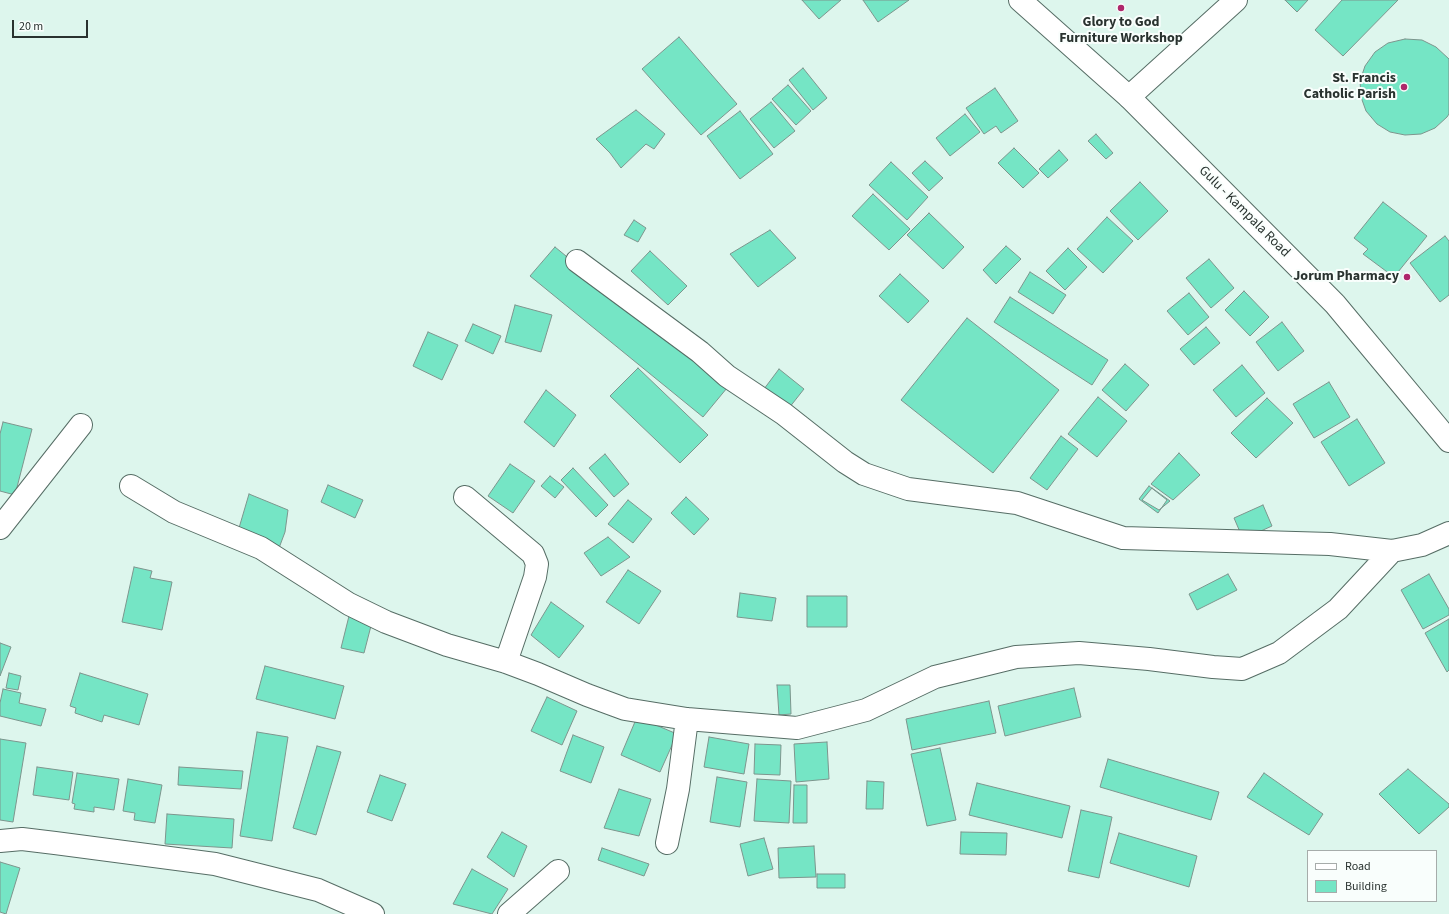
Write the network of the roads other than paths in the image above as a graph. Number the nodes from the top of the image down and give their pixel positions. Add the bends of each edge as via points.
1 (1020, 0) edge
2 (1236, 0) edge
3 (1129, 96) junction
4 (577, 261) dead end
5 (81, 424) dead end
6 (1448, 437) edge
7 (131, 486) dead end
8 (465, 497) dead end
9 (0, 528) edge
10 (1449, 533) edge
11 (1392, 551) junction
12 (506, 662) junction
13 (687, 719) junction
14 (0, 841) edge
15 (667, 843) dead end
16 (558, 871) dead end
17 (373, 914) edge
18 (509, 914) edge

1 - 3 street, Gulu - Kampala Road
2 - 3 street
3 - 6 street, Gulu - Kampala Road via 1335,304
4 - 11 street via 700,352 727,376 784,414 864,474 908,489 1017,503 1123,538 1330,544
5 - 9 street
7 - 12 street via 174,512 261,548 349,604 386,622 447,645
8 - 12 street via 533,554 537,564 535,577
10 - 11 street via 1422,545
11 - 13 street via 1338,609 1279,653 1242,669 1079,653 1016,657 935,677 866,710 797,728
12 - 13 street via 625,709
13 - 15 street via 678,789
14 - 17 street via 22,839 215,864 318,890
16 - 18 street

